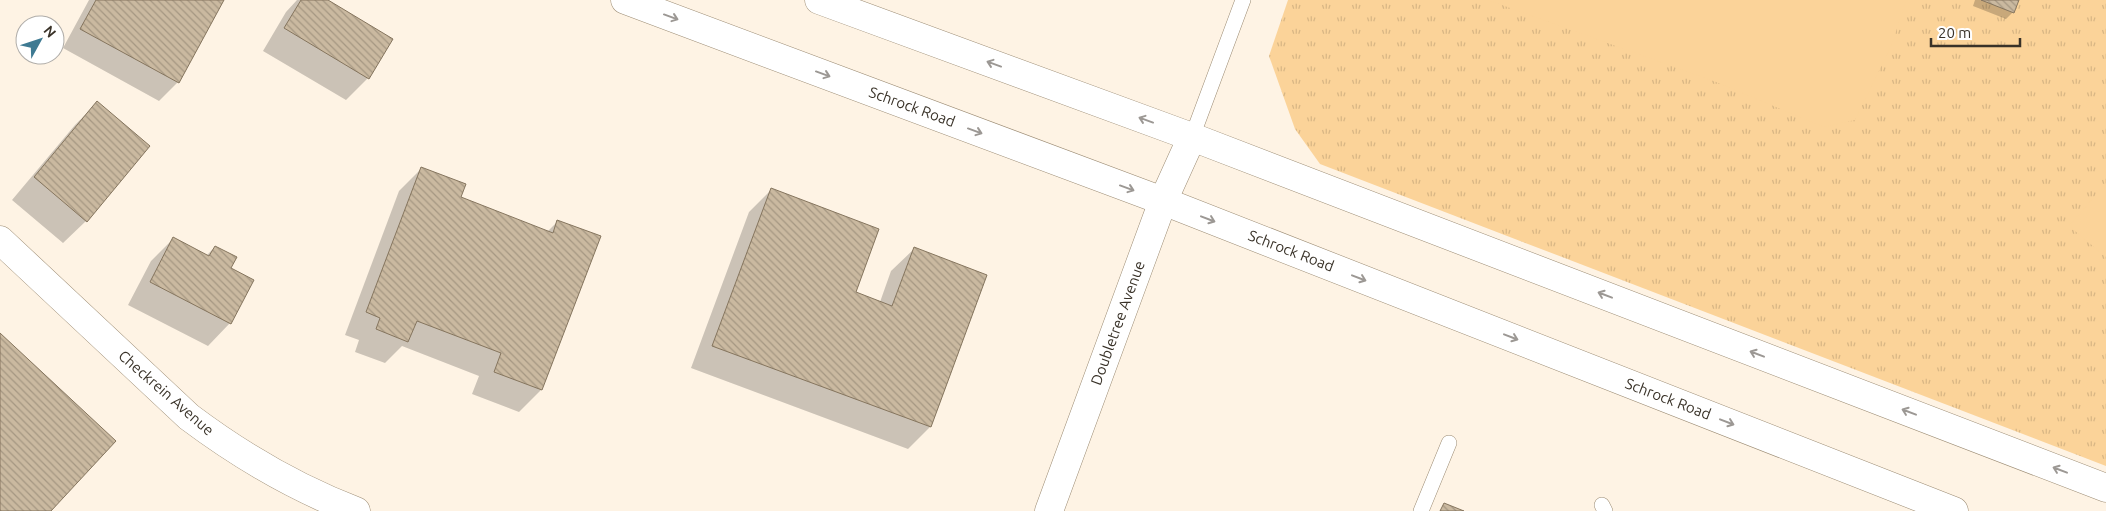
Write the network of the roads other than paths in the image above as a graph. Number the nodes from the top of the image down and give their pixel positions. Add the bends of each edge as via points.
1 (625, 0) edge
2 (819, 0) edge
3 (1243, 0) edge
4 (1192, 137) junction
5 (1163, 201) junction
6 (0, 240) edge
7 (1449, 443) dead end
8 (2106, 488) edge
9 (1914, 504) edge
10 (356, 511) edge
11 (1049, 511) edge
12 (1421, 511) edge
13 (1954, 511) edge

1 -> 5 main road, Schrock Road
4 -> 2 main road
3 - 4 lane
4 - 5 main road, Doubletree Avenue
8 -> 4 main road
5 -> 9 main road, Schrock Road
5 - 11 main road, Doubletree Avenue
6 - 10 main road, Checkrein Avenue via 189,417 264,469
7 - 12 lane
9 - 13 main road, Schrock Road

